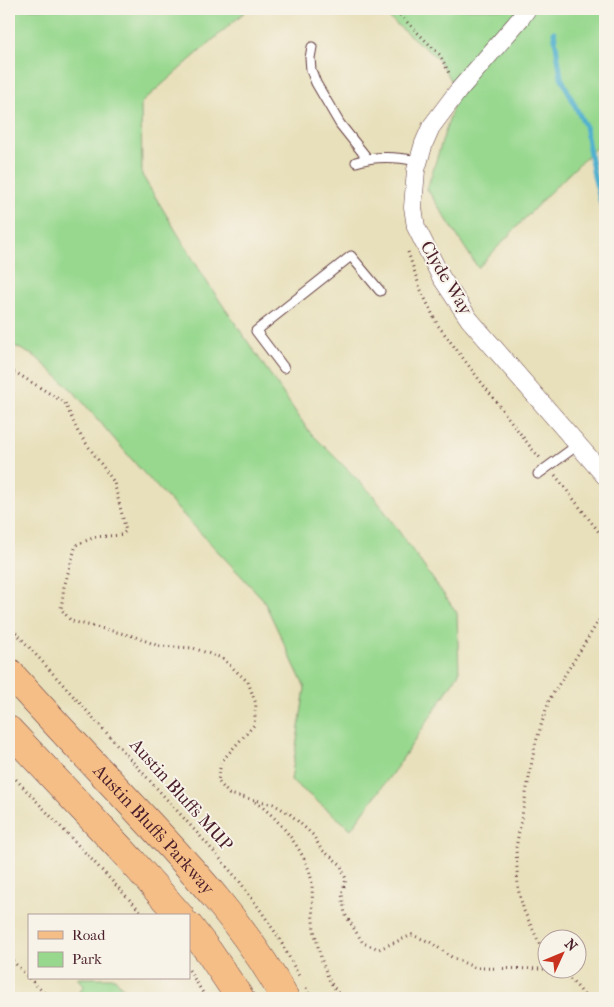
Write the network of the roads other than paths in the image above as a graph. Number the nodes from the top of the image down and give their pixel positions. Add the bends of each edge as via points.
1 (527, 9) edge
2 (312, 48) dead end
3 (366, 158) junction
4 (418, 161) junction
5 (356, 162) dead end
6 (380, 291) dead end
7 (284, 368) dead end
8 (580, 444) junction
9 (538, 474) dead end
10 (605, 476) edge
11 (9, 672) edge
12 (9, 730) edge
13 (178, 914) edge
14 (190, 927) edge
15 (296, 986) edge
16 (240, 998) edge

1 - 4 street, Clyde Way via 431,127
2 - 3 lane via 310,70 316,83 340,124
3 - 4 lane via 400,157
3 - 5 lane
4 - 8 street, Clyde Way via 413,207 416,227 441,278 469,319
6 - 7 lane via 351,256 256,331
8 - 9 lane
8 - 10 street, Clyde Way
11 - 15 main road, Austin Bluffs Parkway via 225,907 261,958
12 - 13 main road
14 - 16 main road

